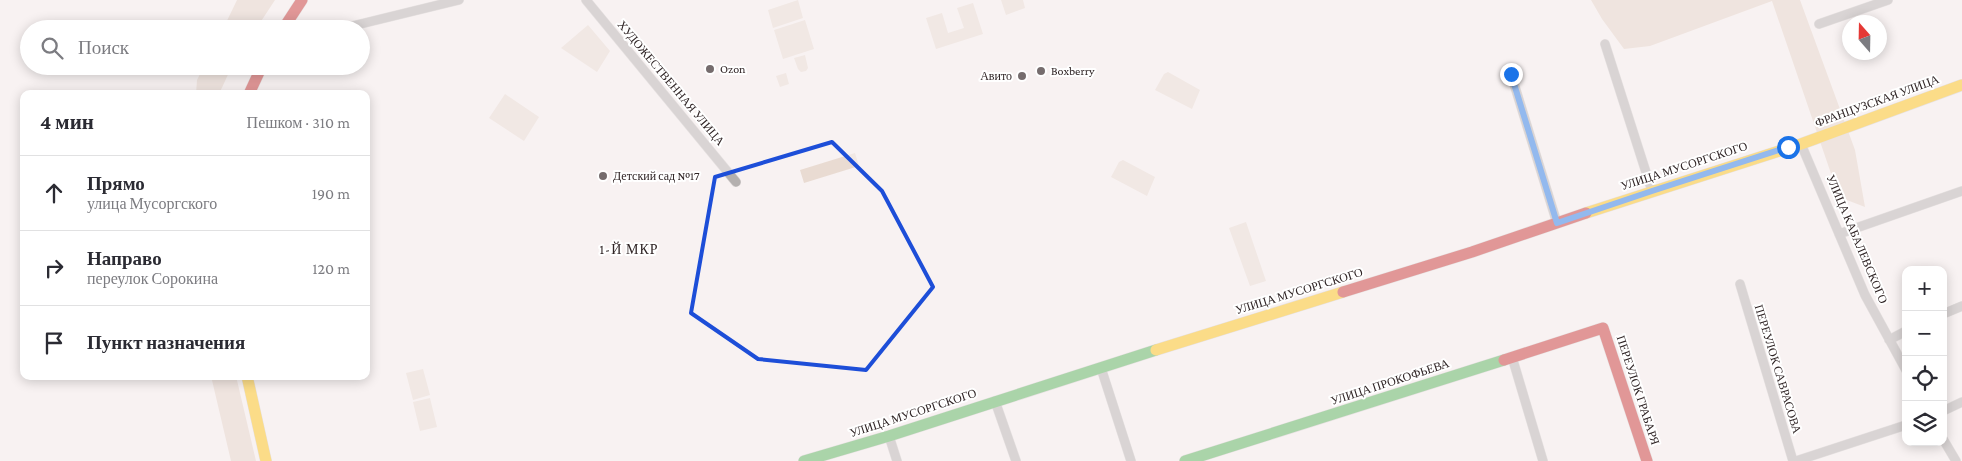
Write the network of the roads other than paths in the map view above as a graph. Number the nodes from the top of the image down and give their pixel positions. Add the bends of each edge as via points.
1 (302, 0) edge
2 (459, 0) edge
3 (586, 0) edge
4 (1888, 0) edge
5 (290, 20) edge
6 (370, 22) edge
7 (1819, 24) dead end
8 (1605, 44) dead end
9 (1511, 74) dead end
10 (258, 75) edge
11 (1962, 85) edge
12 (251, 90) edge
13 (1801, 144) junction
14 (736, 182) dead end
15 (1652, 191) junction
16 (1962, 191) edge
17 (1557, 223) junction
18 (1839, 234) junction
19 (1740, 284) dead end
20 (1962, 306) edge
21 (1947, 312) edge
22 (1603, 328) joint
23 (1902, 332) edge
24 (1889, 340) junction
25 (1512, 357) junction
26 (1902, 363) edge
27 (1101, 368) junction
28 (248, 380) edge
29 (995, 401) junction
30 (1962, 402) edge
31 (1947, 409) edge
32 (1902, 426) edge
33 (889, 436) junction
34 (1947, 446) edge
35 (266, 461) edge
36 (804, 461) edge
37 (896, 461) edge
38 (1016, 461) edge
39 (1131, 461) edge
40 (1184, 461) edge
41 (1543, 461) edge
42 (1647, 461) edge
43 (1795, 461) edge
44 (1956, 461) edge

1 - 5 street
2 - 6 street
3 - 14 street, ХУДОЖЕСТВЕННАЯ УЛИЦА
4 - 7 street
8 - 15 street
9 - 17 street
10 - 12 street
11 - 13 street, ФРАНЦУЗСКАЯ УЛИЦА
13 - 15 street, УЛИЦА МУСОРГСКОГО
13 - 18 street, УЛИЦА КАБАЛЕВСКОГО
15 - 17 street, УЛИЦА МУСОРГСКОГО
16 - 18 street
17 - 27 street, УЛИЦА МУСОРГСКОГО
18 - 24 street, УЛИЦА КАБАЛЕВСКОГО via 1865,295
19 - 43 street, ПЕРЕУЛОК САВРАСОВА
20 - 21 street
22 - 25 street, УЛИЦА ПРОКОФЬЕВА
22 - 42 street, ПЕРЕУЛОК ГРАБАРЯ
23 - 24 street
24 - 26 street, УЛИЦА КАБАЛЕВСКОГО
25 - 40 street, УЛИЦА ПРОКОФЬЕВА
25 - 41 street
27 - 29 street, УЛИЦА МУСОРГСКОГО
27 - 39 street
28 - 35 street
29 - 33 street, УЛИЦА МУСОРГСКОГО
29 - 38 street
30 - 31 street
32 - 43 street
33 - 36 street, УЛИЦА МУСОРГСКОГО
33 - 37 street
34 - 44 street

